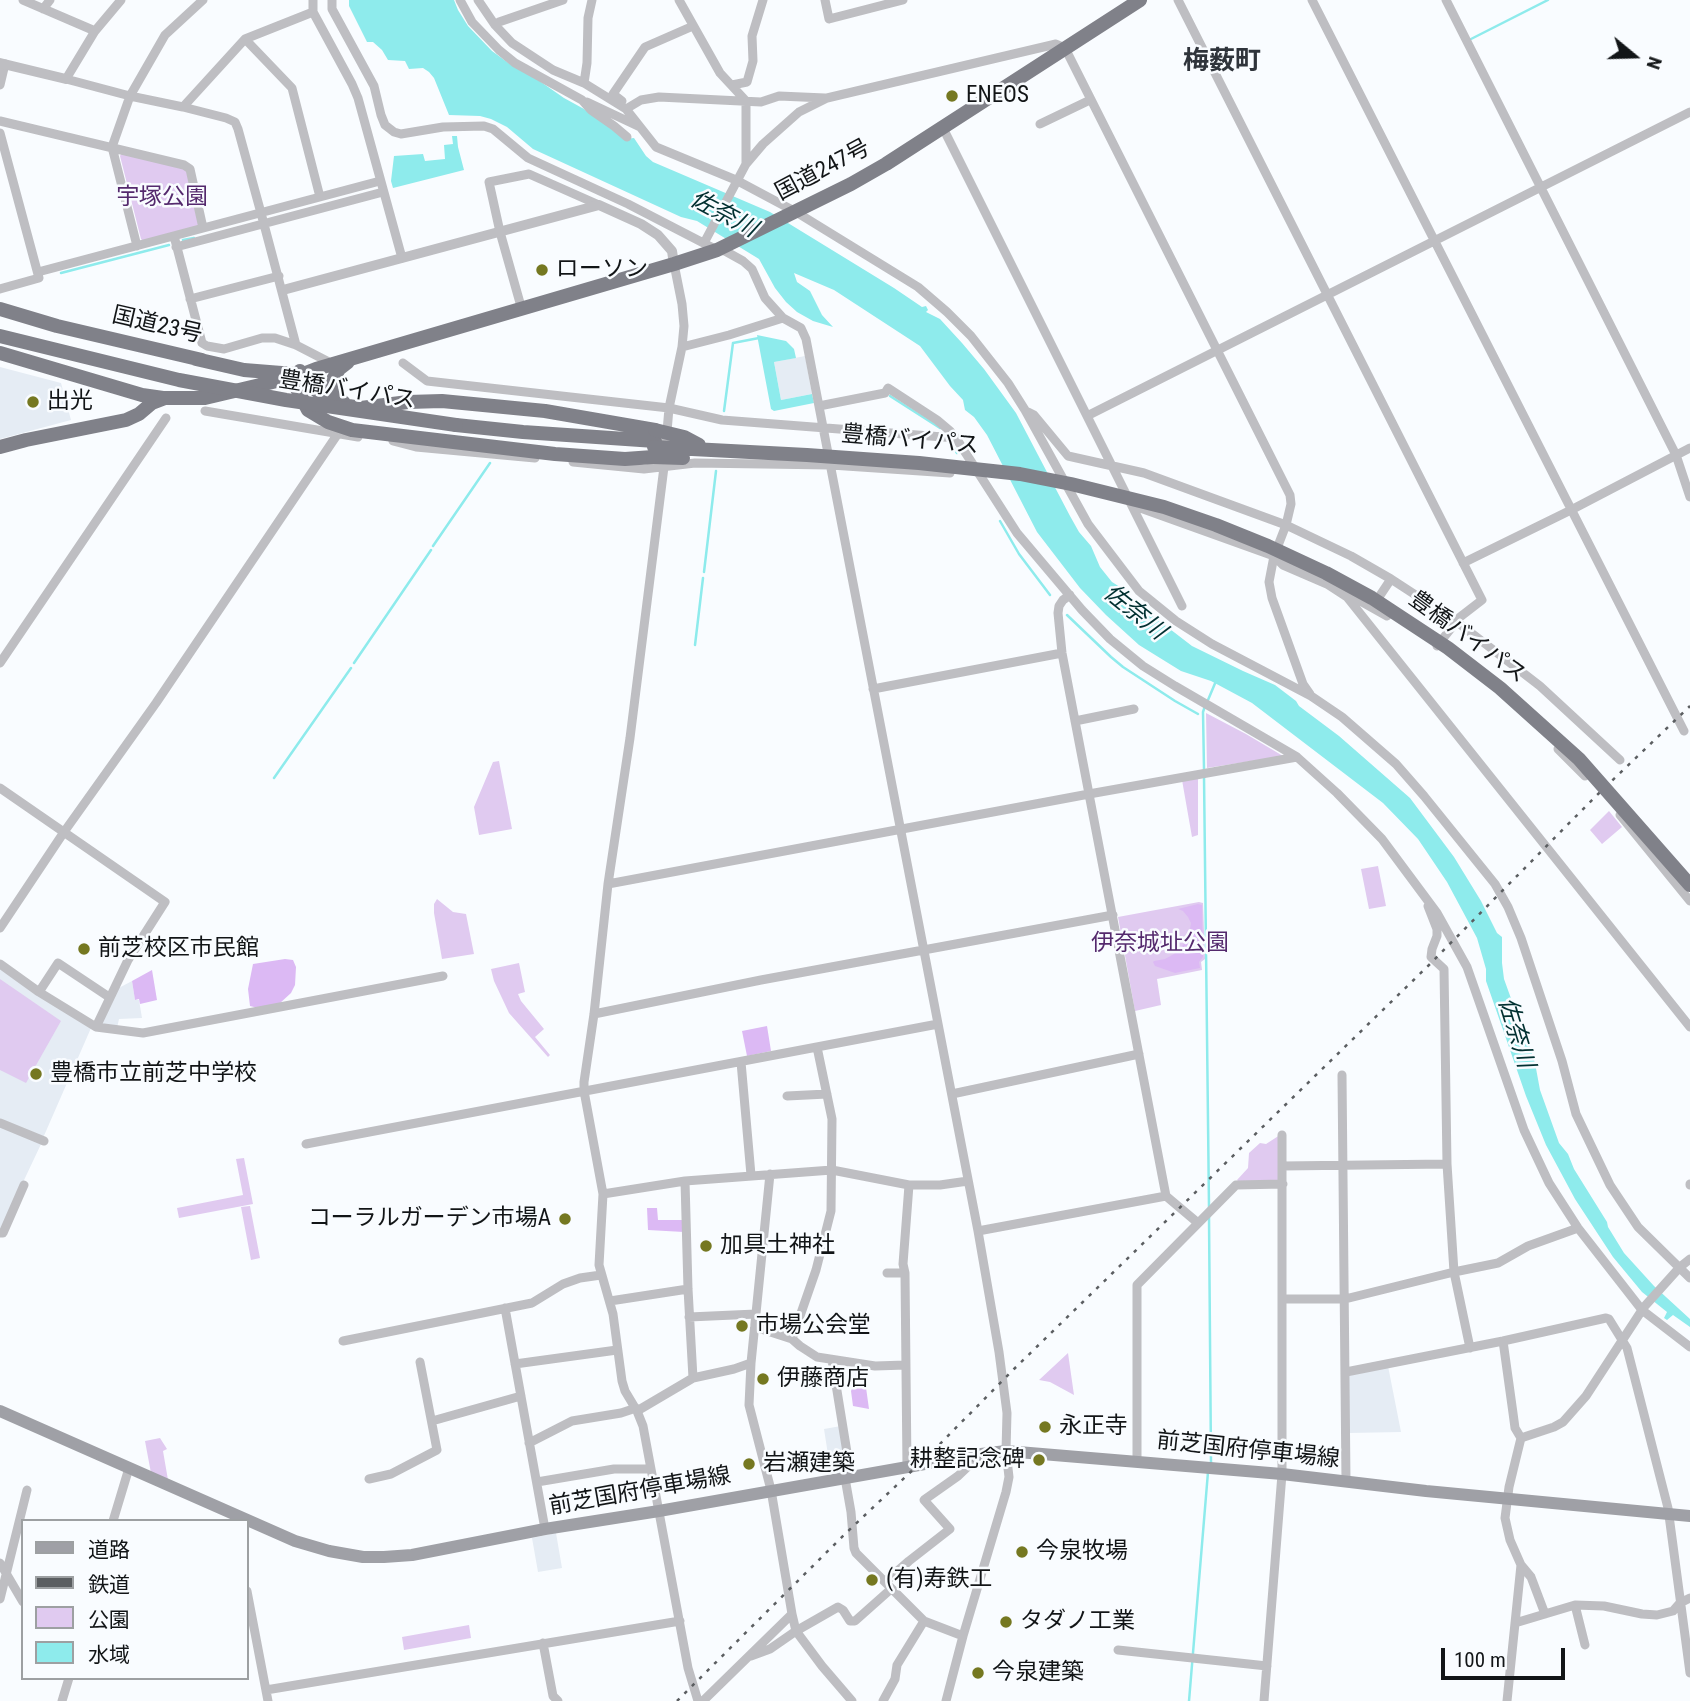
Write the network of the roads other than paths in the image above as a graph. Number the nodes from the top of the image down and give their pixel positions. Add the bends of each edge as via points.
1 (23, 0) edge
2 (50, 0) edge
3 (121, 0) edge
4 (203, 0) edge
5 (313, 0) edge
6 (332, 0) edge
7 (460, 0) edge
8 (478, 0) edge
9 (484, 0) edge
10 (564, 0) edge
11 (592, 0) edge
12 (679, 0) edge
13 (763, 0) edge
14 (825, 0) edge
15 (903, 0) edge
16 (1140, 0) edge
17 (1178, 0) edge
18 (1312, 0) edge
19 (1446, 0) edge
20 (43, 9) junction
21 (313, 12) junction
22 (497, 24) junction
23 (693, 26) junction
24 (95, 31) junction
25 (245, 39) junction
26 (1065, 48) junction
27 (2, 63) edge
28 (66, 79) junction
29 (584, 83) junction
30 (0, 85) edge
31 (732, 85) junction
32 (130, 96) junction
33 (827, 98) junction
34 (582, 100) junction
35 (1090, 100) junction
36 (746, 101) junction
37 (183, 107) junction
38 (628, 108) junction
39 (1690, 112) edge
40 (0, 121) edge
41 (1040, 124) dead end
42 (641, 127) junction
43 (943, 128) junction
44 (0, 137) edge
45 (626, 137) dead end
46 (112, 147) junction
47 (746, 164) junction
48 (380, 181) junction
49 (735, 182) junction
50 (1542, 186) junction
51 (383, 192) junction
52 (320, 197) junction
53 (599, 205) junction
54 (261, 212) junction
55 (792, 213) junction
56 (264, 224) junction
57 (204, 228) junction
58 (500, 232) junction
59 (174, 236) junction
60 (1433, 241) junction
61 (713, 244) junction
62 (137, 246) junction
63 (176, 247) junction
64 (402, 258) junction
65 (674, 264) junction
66 (38, 272) junction
67 (279, 276) junction
68 (0, 289) edge
69 (283, 290) junction
70 (1327, 294) junction
71 (190, 299) junction
72 (0, 309) edge
73 (522, 310) junction
74 (783, 317) junction
75 (0, 338) edge
76 (415, 340) junction
77 (296, 345) junction
78 (682, 347) junction
79 (1217, 350) junction
80 (0, 353) edge
81 (352, 359) junction
82 (327, 361) junction
83 (403, 363) dead end
84 (302, 371) junction
85 (258, 386) junction
86 (165, 398) junction
87 (819, 406) junction
88 (356, 407) junction
89 (669, 408) junction
90 (308, 410) junction
91 (1025, 410) junction
92 (205, 411) dead end
93 (1087, 416) junction
94 (166, 418) dead end
95 (823, 427) junction
96 (337, 435) junction
97 (956, 438) junction
98 (0, 447) edge
99 (1690, 448) edge
100 (656, 449) junction
101 (1676, 455) junction
102 (831, 465) junction
103 (1112, 466) junction
104 (979, 475) junction
105 (1690, 497) edge
106 (1132, 505) junction
107 (1571, 510) junction
108 (1286, 525) junction
109 (1274, 556) junction
110 (1463, 563) junction
111 (1391, 579) junction
112 (1327, 584) junction
113 (1070, 595) junction
114 (1182, 606) dead end
115 (1373, 607) junction
116 (1457, 622) junction
117 (1436, 648) junction
118 (1062, 653) junction
119 (0, 663) edge
120 (873, 689) junction
121 (1311, 696) junction
122 (1134, 709) dead end
123 (1075, 721) junction
124 (1684, 732) dead end
125 (1297, 757) junction
126 (1620, 760) dead end
127 (0, 788) edge
128 (1089, 794) junction
129 (901, 830) junction
130 (64, 832) junction
131 (1690, 878) edge
132 (608, 884) junction
133 (1690, 885) edge
134 (1425, 898) junction
135 (1690, 901) edge
136 (1113, 915) junction
137 (0, 928) edge
138 (923, 951) junction
139 (0, 964) edge
140 (443, 976) dead end
141 (39, 992) junction
142 (110, 997) junction
143 (594, 1014) junction
144 (938, 1024) junction
145 (96, 1027) junction
146 (1690, 1027) edge
147 (817, 1047) junction
148 (1139, 1054) junction
149 (741, 1062) junction
150 (1342, 1075) dead end
151 (584, 1091) junction
152 (827, 1094) junction
153 (952, 1094) junction
154 (787, 1096) dead end
155 (0, 1123) edge
156 (1282, 1135) dead end
157 (44, 1141) dead end
158 (306, 1144) dead end
159 (1447, 1164) junction
160 (1282, 1166) junction
161 (1344, 1166) junction
162 (832, 1170) junction
163 (769, 1174) junction
164 (751, 1175) junction
165 (685, 1181) junction
166 (968, 1181) junction
167 (1283, 1184) junction
168 (24, 1185) dead end
169 (909, 1185) junction
170 (603, 1194) junction
171 (1166, 1196) junction
172 (1198, 1223) junction
173 (1578, 1228) junction
174 (978, 1231) junction
175 (0, 1233) edge
176 (1690, 1259) edge
177 (1678, 1269) junction
178 (1454, 1272) junction
179 (887, 1273) dead end
180 (905, 1273) junction
181 (601, 1275) junction
182 (1690, 1278) edge
183 (688, 1289) junction
184 (1283, 1299) junction
185 (1345, 1299) junction
186 (610, 1301) junction
187 (505, 1308) junction
188 (1643, 1309) junction
189 (756, 1314) junction
190 (689, 1317) junction
191 (755, 1327) junction
192 (792, 1339) junction
193 (343, 1341) dead end
194 (1503, 1341) junction
195 (1623, 1341) junction
196 (1690, 1347) edge
197 (1470, 1348) junction
198 (617, 1350) junction
199 (832, 1360) junction
200 (420, 1362) dead end
201 (751, 1363) junction
202 (515, 1364) junction
203 (906, 1365) junction
204 (1346, 1372) junction
205 (693, 1378) junction
206 (521, 1396) junction
207 (636, 1409) junction
208 (0, 1411) edge
209 (432, 1422) junction
210 (1521, 1438) junction
211 (529, 1443) junction
212 (1006, 1451) junction
213 (981, 1454) junction
214 (1136, 1462) junction
215 (129, 1468) junction
216 (907, 1468) junction
217 (651, 1469) junction
218 (1282, 1474) junction
219 (848, 1477) junction
220 (369, 1479) dead end
221 (537, 1482) junction
222 (1346, 1482) junction
223 (27, 1490) dead end
224 (771, 1490) junction
225 (1507, 1499) junction
226 (659, 1511) junction
227 (1668, 1514) junction
228 (1690, 1516) edge
229 (232, 1517) edge
230 (114, 1519) edge
231 (248, 1523) edge
232 (545, 1529) junction
233 (0, 1563) edge
234 (1521, 1566) junction
235 (6, 1573) junction
236 (888, 1586) junction
237 (248, 1596) edge
238 (1690, 1598) edge
239 (0, 1599) edge
240 (21, 1599) edge
241 (1680, 1603) junction
242 (1575, 1605) junction
243 (792, 1614) junction
244 (1545, 1614) junction
245 (680, 1620) junction
246 (924, 1620) junction
247 (1515, 1623) junction
248 (796, 1631) junction
249 (963, 1636) junction
250 (543, 1643) junction
251 (1585, 1645) dead end
252 (1118, 1650) dead end
253 (751, 1656) junction
254 (1267, 1666) junction
255 (1690, 1673) edge
256 (67, 1680) edge
257 (266, 1690) junction
258 (62, 1701) edge
259 (268, 1701) edge
260 (558, 1701) edge
261 (698, 1701) edge
262 (704, 1701) edge
263 (852, 1701) edge
264 (883, 1701) edge
265 (946, 1701) edge
266 (1264, 1701) edge
267 (1507, 1701) edge

1 - 20 street
2 - 20 street
3 - 24 street
4 - 32 street via 165,35
5 - 21 street
6 - 61 street via 332,9 374,86 381,115 394,132 443,127 493,129 528,158
7 - 34 street via 482,34 515,63
8 - 22 street
9 - 22 street
10 - 22 street
11 - 29 street
12 - 23 street
13 - 31 street via 752,36 753,61 747,82
14 - 15 street via 829,19
16 - 26 highway, 国道247号
17 - 70 street
18 - 60 street
19 - 50 street
20 - 24 street
21 - 25 street
21 - 48 street via 358,98
22 - 29 street via 512,43 531,56
23 - 31 street
23 - 38 street via 645,47 613,94
24 - 28 street
25 - 37 street
25 - 52 street via 292,88
26 - 33 street via 1056,44
26 - 35 street
26 - 43 highway, 国道247号
27 - 28 street
27 - 30 street
28 - 32 street
29 - 38 street
31 - 36 street
32 - 37 street
32 - 46 street
33 - 36 street via 779,96
33 - 47 street via 778,128
34 - 42 street
34 - 45 street
35 - 41 street
35 - 79 street
36 - 38 street via 659,97
36 - 47 street
37 - 54 street via 235,122
38 - 42 street
39 - 50 street
40 - 46 street
42 - 49 street via 656,147
43 - 55 highway, 国道247号
43 - 93 street
44 - 66 street
46 - 57 street via 190,169
46 - 62 street
47 - 49 street
48 - 51 street
48 - 52 street
49 - 55 street
49 - 61 street
50 - 60 street
50 - 101 street
51 - 56 street
51 - 64 street
52 - 54 street
53 - 58 street
53 - 58 street via 529,174 489,181
53 - 65 street via 658,235 672,251
54 - 56 street
54 - 57 street
55 - 61 highway, 国道247号
55 - 91 street via 918,287 971,337
56 - 63 street
56 - 67 street
57 - 59 street
58 - 64 street
58 - 73 street
59 - 62 street
59 - 63 street
60 - 70 street
60 - 107 street
61 - 65 highway, 国道247号
61 - 74 street via 752,269 765,298
62 - 66 street
63 - 71 street
64 - 69 street
65 - 73 highway, 国道247号
65 - 78 street via 683,312
66 - 68 street via 39,278
67 - 69 street
67 - 71 street
69 - 77 street
70 - 79 street
70 - 110 street
71 - 77 street via 206,346 224,349 262,338
72 - 84 highway, 国道23号 via 196,359
73 - 76 highway, 国道247号
74 - 78 street
74 - 87 street via 801,328 806,340
75 - 100 highway, 豊橋バイパス, bridge via 286,400 455,427
76 - 81 highway, 国道247号
76 - 82 highway, 国道247号
77 - 82 street
78 - 89 street
79 - 93 street
79 - 108 street via 1290,495
80 - 86 highway
81 - 84 highway, 国道247号
81 - 88 highway via 339,369 331,387 335,396
82 - 84 highway, 国道247号
83 - 89 street via 427,381
84 - 85 highway, 国道247号
84 - 88 highway via 320,395
84 - 90 highway via 296,387
85 - 86 highway, 国道247号 via 205,398
85 - 90 highway via 282,389
86 - 98 highway via 126,420
87 - 95 street
87 - 97 street via 885,393 888,388
88 - 100 highway via 442,401 545,411
89 - 95 street via 722,420
89 - 100 street
90 - 100 highway via 352,430 555,454 625,460
91 - 103 street via 1068,456
91 - 121 street via 1087,524 1139,591 1212,644
92 - 96 street
93 - 103 street
94 - 119 street
95 - 97 street
95 - 102 street
96 - 100 street via 644,469
96 - 130 street
97 - 104 street
99 - 101 street
100 - 102 street via 695,463
100 - 131 highway, 豊橋バイパス, bridge via 699,445 1020,468 1166,502 1269,541 1375,594 1504,683 1582,756
100 - 132 street via 630,738
100 - 133 highway, 豊橋バイパス, bridge via 807,455 1033,477 1164,507 1268,546 1372,598 1500,688 1579,760
101 - 105 street
101 - 107 street
102 - 104 street
102 - 120 street
103 - 106 street
103 - 108 street via 1172,482
104 - 113 street via 1017,533
106 - 109 street
106 - 114 street
107 - 110 street
107 - 124 street
108 - 109 street
108 - 111 street
109 - 112 street via 1283,565
109 - 121 street via 1269,582 1272,598
110 - 116 street via 1482,600
111 - 115 street
111 - 116 street
112 - 115 street
112 - 146 street via 1353,604
113 - 118 street via 1058,614
113 - 125 street via 1110,639 1143,666
115 - 117 street
116 - 117 street
116 - 126 street via 1540,686
117 - 135 street via 1526,719 1595,785
118 - 120 street
118 - 123 street
120 - 129 street
121 - 177 street via 1342,716 1396,764 1495,884 1521,938 1576,1114 1638,1227
122 - 123 street
123 - 128 street
125 - 128 street
125 - 134 street via 1382,839
127 - 130 street
128 - 129 street
128 - 136 street
129 - 132 street
129 - 138 street
130 - 137 street
130 - 142 street via 165,902
132 - 143 street
134 - 159 street via 1437,929 1432,957 1444,969
134 - 173 street via 1467,967 1524,1130 1549,1183
136 - 138 street
136 - 148 street
138 - 143 street
138 - 144 street
139 - 141 street
140 - 145 street via 143,1033
141 - 142 street via 58,963
141 - 145 street
142 - 145 street
143 - 151 street
144 - 147 street
144 - 153 street
147 - 149 street
147 - 152 street
148 - 153 street
148 - 171 street
149 - 151 street
149 - 164 street
150 - 161 street
151 - 158 street
151 - 170 street
152 - 154 street
152 - 162 street
153 - 166 street
155 - 157 street
156 - 160 street
159 - 161 street
159 - 178 street
160 - 161 street
160 - 167 street
161 - 185 street
162 - 163 street
162 - 169 street
162 - 192 street via 831,1211
163 - 164 street
163 - 189 street
164 - 165 street
165 - 170 street
165 - 183 street
166 - 169 street
166 - 174 street
167 - 172 street via 1236,1185
167 - 184 street
168 - 175 street
169 - 180 street
170 - 181 street
171 - 172 street
171 - 174 street
172 - 214 street via 1137,1285
173 - 178 street via 1528,1246 1498,1263
173 - 188 street
174 - 212 street via 1007,1413
176 - 177 street
177 - 182 street
177 - 188 street
178 - 185 street
178 - 197 street
179 - 180 street
180 - 203 street
181 - 186 street
181 - 187 street via 563,1284 532,1303
183 - 186 street
183 - 190 street
184 - 185 street
184 - 218 street
185 - 204 street
186 - 198 street
187 - 193 street
187 - 202 street
188 - 195 street
188 - 196 street
189 - 190 street
189 - 191 street
190 - 205 street
191 - 192 street
191 - 201 street
192 - 199 street via 812,1354
194 - 195 street via 1606,1318
194 - 197 street
194 - 210 street via 1515,1428
195 - 210 street via 1563,1422
195 - 227 street
197 - 204 street
198 - 202 street
198 - 207 street via 625,1391
199 - 203 street
199 - 219 street
200 - 209 street
201 - 205 street
201 - 224 street via 749,1405
202 - 206 street
203 - 216 street
204 - 222 street
205 - 207 street
206 - 209 street
206 - 211 street
207 - 211 street via 572,1421
207 - 217 street
208 - 215 main road, 前芝国府停車場線
209 - 220 street via 437,1450 391,1474
210 - 225 street
211 - 221 street
212 - 213 main road, 前芝国府停車場線
212 - 214 main road, 前芝国府停車場線
212 - 249 street via 1006,1492
213 - 216 main road, 前芝国府停車場線
213 - 236 street via 924,1500 950,1530 909,1561
214 - 218 main road, 前芝国府停車場線
215 - 229 main road, 前芝国府停車場線
215 - 230 street
216 - 219 main road, 前芝国府停車場線
217 - 221 street via 614,1469
217 - 226 street
218 - 222 main road, 前芝国府停車場線
218 - 254 street
219 - 224 main road, 前芝国府停車場線
219 - 236 street via 854,1548
221 - 232 street
222 - 225 main road, 前芝国府停車場線
223 - 235 street
224 - 226 main road, 前芝国府停車場線
224 - 243 street
225 - 227 main road, 前芝国府停車場線
225 - 234 street via 1505,1517
226 - 232 main road, 前芝国府停車場線
226 - 245 street
227 - 228 main road, 前芝国府停車場線
227 - 241 street
231 - 232 main road, 前芝国府停車場線 via 313,1547 384,1558
233 - 235 street
234 - 244 street via 1531,1577
234 - 247 street
235 - 239 street
235 - 240 street
236 - 246 street
236 - 248 street via 855,1621 838,1607
237 - 257 street
238 - 241 street
241 - 242 street via 1673,1611 1657,1615
241 - 255 street
242 - 244 street
242 - 251 street
243 - 248 street
243 - 253 street
244 - 247 street
245 - 250 street
245 - 261 street
246 - 249 street
246 - 264 street via 897,1665
247 - 267 street
248 - 253 street
248 - 263 street
249 - 265 street
250 - 257 street
250 - 260 street via 553,1696
252 - 254 street
253 - 262 street
254 - 266 street
256 - 258 street
257 - 259 street

